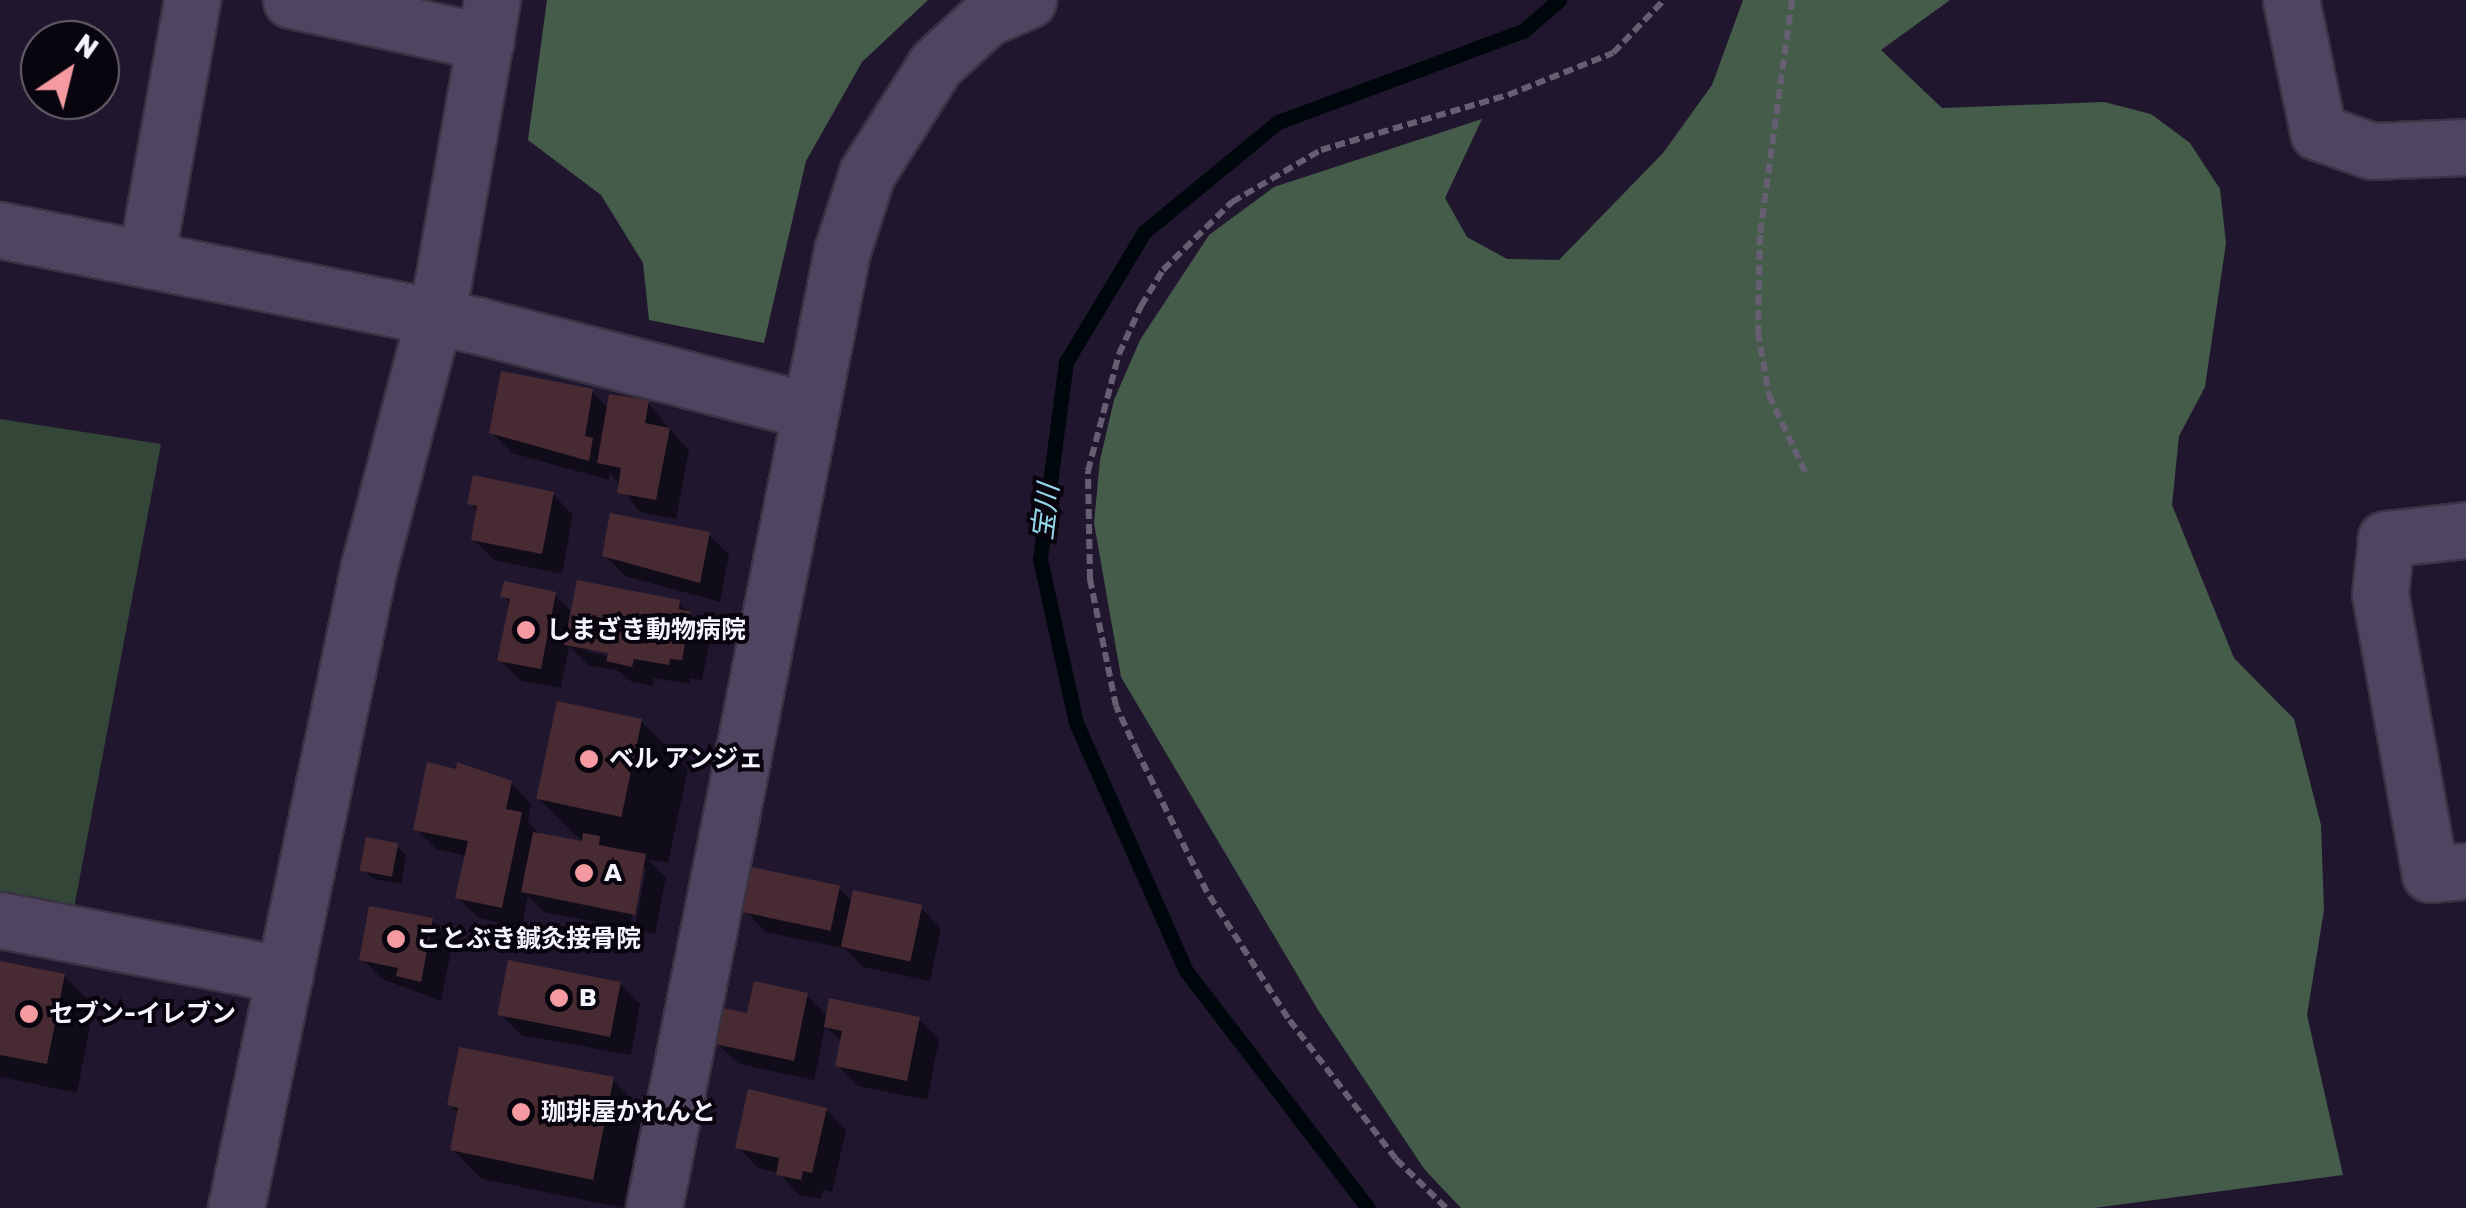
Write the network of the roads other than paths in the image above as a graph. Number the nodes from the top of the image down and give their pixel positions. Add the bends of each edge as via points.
1 (192, 0) edge
2 (291, 0) edge
3 (1028, 0) edge
4 (2291, 0) edge
5 (489, 21) edge
6 (2466, 147) edge
7 (0, 230) edge
8 (146, 259) junction
9 (434, 318) junction
10 (809, 411) junction
11 (2466, 530) edge
12 (2466, 871) edge
13 (0, 920) edge
14 (285, 975) junction
15 (236, 1208) edge
16 (654, 1208) edge

1 - 8 street
2 - 5 street
3 - 10 street via 986,18 936,64 888,133 867,173 842,251
4 - 6 street via 2318,132 2372,151
5 - 9 street
7 - 8 street
8 - 9 street
9 - 10 street
9 - 14 street via 369,566
10 - 16 street
11 - 12 street via 2386,539 2380,594 2430,874
13 - 14 street
14 - 15 street

